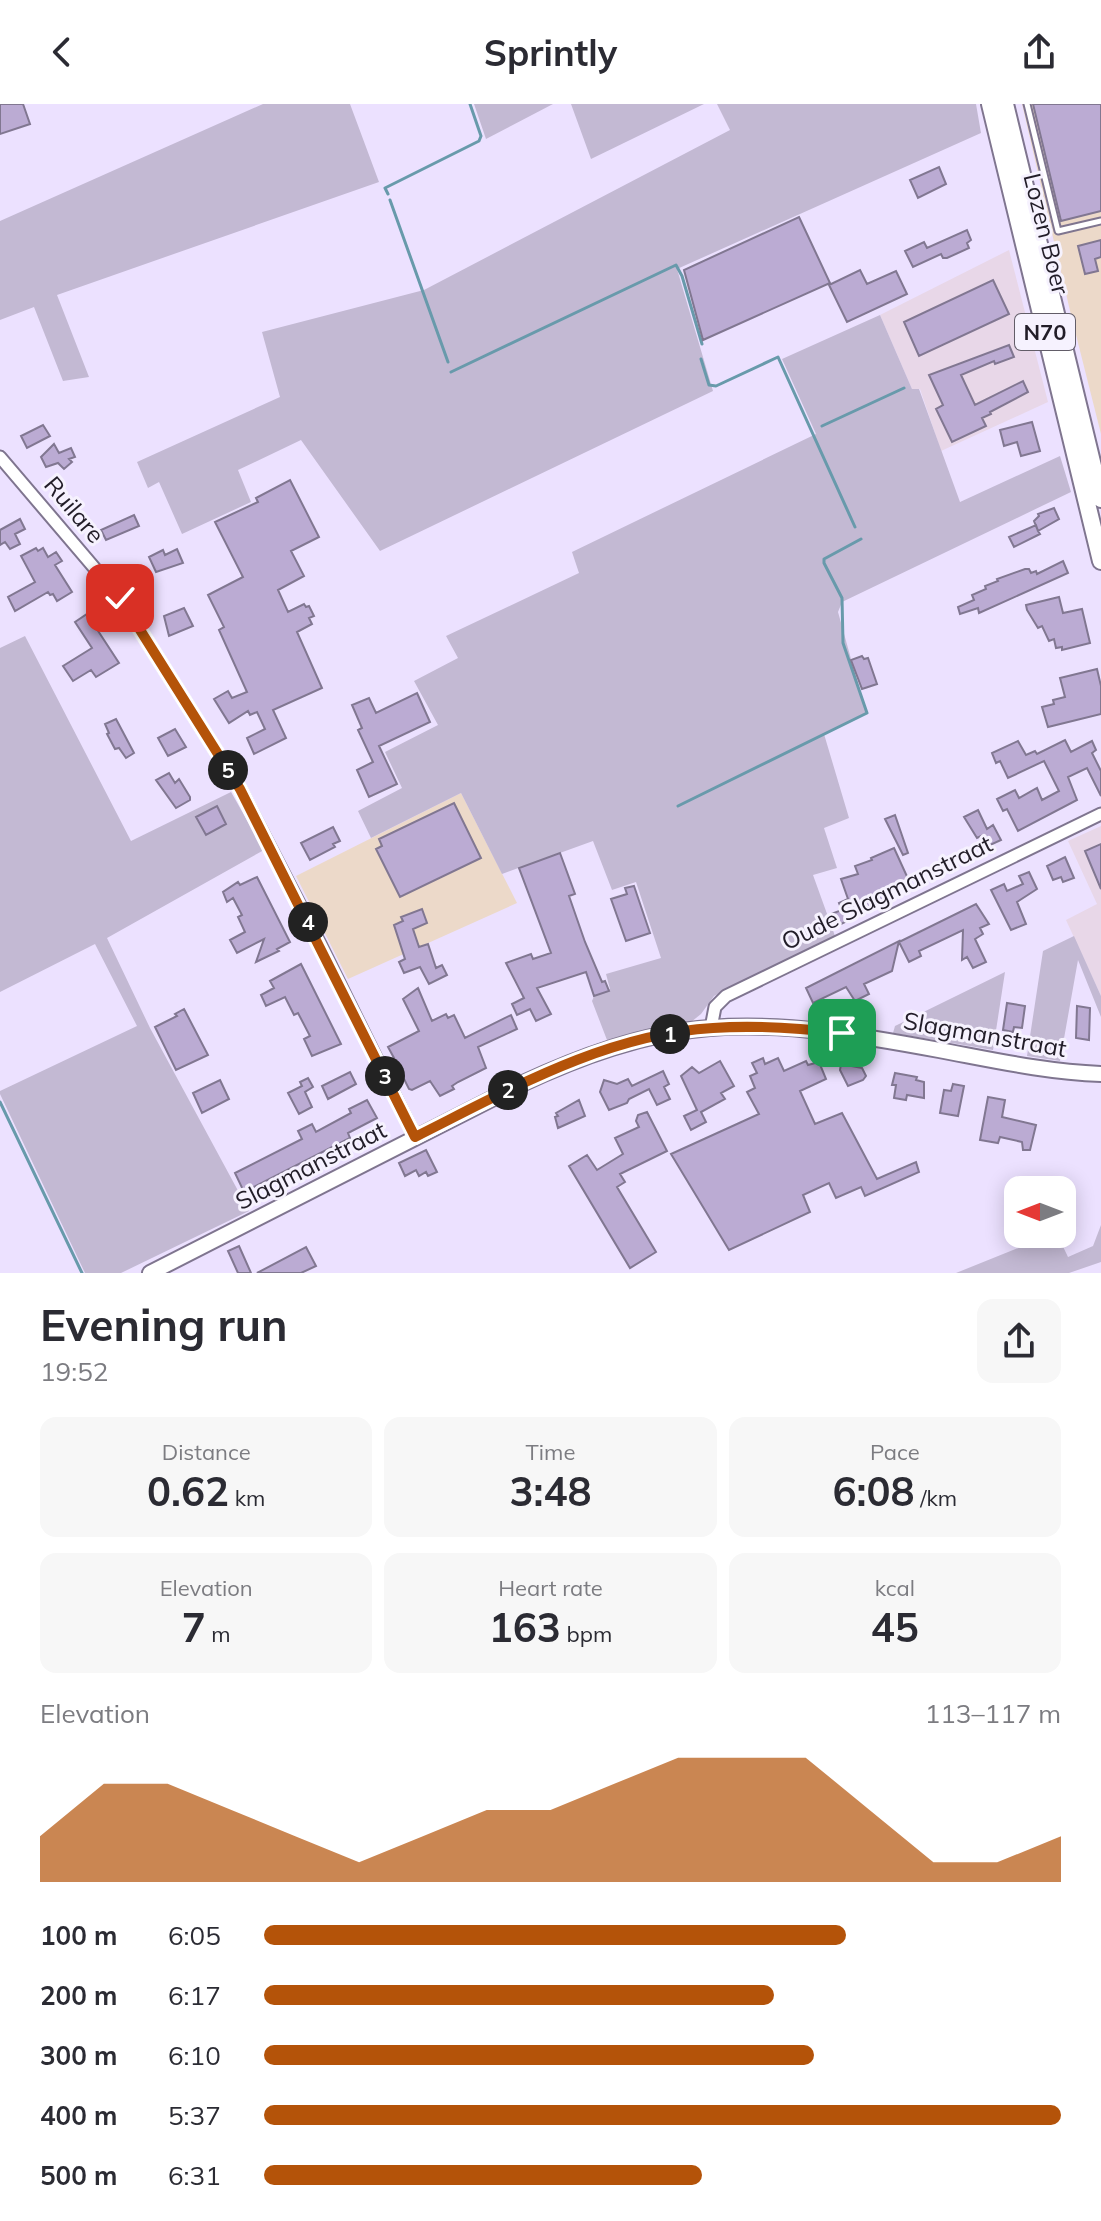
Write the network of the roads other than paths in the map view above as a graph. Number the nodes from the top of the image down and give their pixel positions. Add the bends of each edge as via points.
1 (990, 104) edge
2 (1005, 104) edge
3 (1027, 104) edge
4 (1101, 221) edge
5 (0, 457) edge
6 (1101, 499) edge
7 (1101, 561) edge
8 (1101, 814) edge
9 (711, 1028) junction
10 (1101, 1074) edge
11 (415, 1137) junction
12 (150, 1273) edge

1 - 7 main road, Lozen Boer / N70
2 - 6 main road, Lozen Boer / N70
3 - 4 lane via 1058,231
5 - 11 street, Ruilare via 120,598 240,789
8 - 9 street, Oude Slagmanstraat via 726,996 715,1007
9 - 10 main road, Slagmanstraat via 802,1028
9 - 11 main road, Slagmanstraat via 654,1037 579,1059
11 - 12 main road, Slagmanstraat

